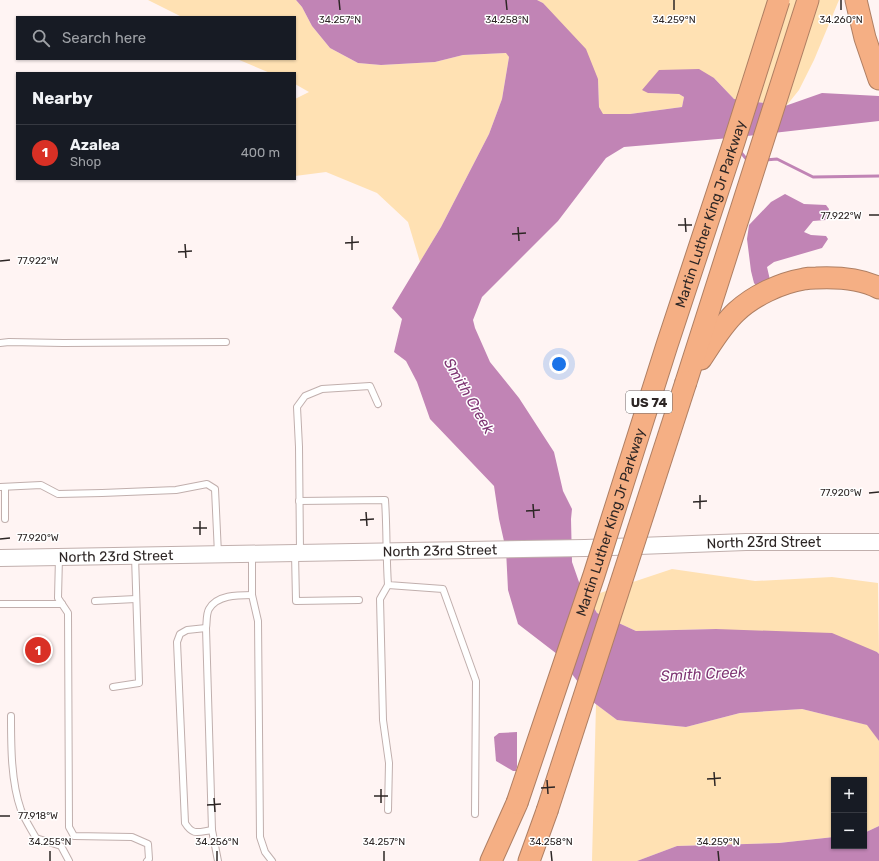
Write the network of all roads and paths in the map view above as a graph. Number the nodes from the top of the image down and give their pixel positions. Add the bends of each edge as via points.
1 (779, 0) edge
2 (808, 0) edge
3 (856, 0) edge
4 (879, 79) edge
5 (879, 288) edge
6 (226, 342) dead end
7 (0, 343) edge
8 (686, 382) junction
9 (378, 404) dead end
10 (2, 487) edge
11 (299, 502) junction
12 (5, 519) dead end
13 (879, 542) edge
14 (386, 551) junction
15 (298, 553) junction
16 (218, 554) junction
17 (252, 554) junction
18 (135, 556) junction
19 (59, 557) junction
20 (0, 558) edge
21 (388, 584) junction
22 (252, 595) junction
23 (136, 599) junction
24 (359, 600) dead end
25 (95, 601) dead end
26 (0, 604) edge
27 (62, 604) junction
28 (206, 628) junction
29 (113, 687) dead end
30 (10, 716) dead end
31 (517, 803) junction
32 (388, 810) dead end
33 (475, 814) dead end
34 (212, 830) junction
35 (69, 861) edge
36 (147, 861) edge
37 (218, 861) edge
38 (272, 861) edge
39 (490, 861) edge
40 (500, 861) edge
41 (529, 861) edge

1 - 31 highway, Martin Luther King Jr Parkway / US 74, bridge via 594,575
2 - 8 highway, Martin Luther King Jr Parkway / US 74
3 - 4 highway
5 - 8 highway via 853,280 804,278 756,296 735,312
6 - 7 lane
8 - 41 highway, Martin Luther King Jr Parkway / US 74, bridge
9 - 11 lane via 370,386 322,389 305,396 297,406
10 - 12 lane
10 - 16 lane via 41,485 58,494 176,490 207,484 215,489
11 - 14 lane via 385,500
11 - 15 lane
13 - 14 main road, North 23rd Street via 746,542
14 - 15 main road, North 23rd Street
14 - 21 lane
15 - 17 main road, North 23rd Street
15 - 24 lane via 296,601
16 - 17 main road, North 23rd Street
16 - 18 main road, North 23rd Street
17 - 22 lane
18 - 19 main road, North 23rd Street
18 - 23 lane
19 - 20 main road, North 23rd Street
19 - 27 lane via 58,598
21 - 32 lane via 380,599 383,720 389,763
21 - 33 lane via 443,589 476,682
22 - 28 lane via 218,599 208,610
22 - 38 lane via 258,622 260,837 265,852
23 - 25 lane
23 - 29 lane via 139,683
26 - 27 lane
27 - 36 lane via 68,614 69,827 74,836 132,837 148,844
28 - 34 lane
28 - 34 lane via 187,630 180,634 177,642 185,823 189,830 195,833
30 - 35 lane via 15,790 22,811 36,838 61,846
31 - 39 highway
31 - 40 highway, Martin Luther King Jr Parkway / US 74
34 - 37 lane

